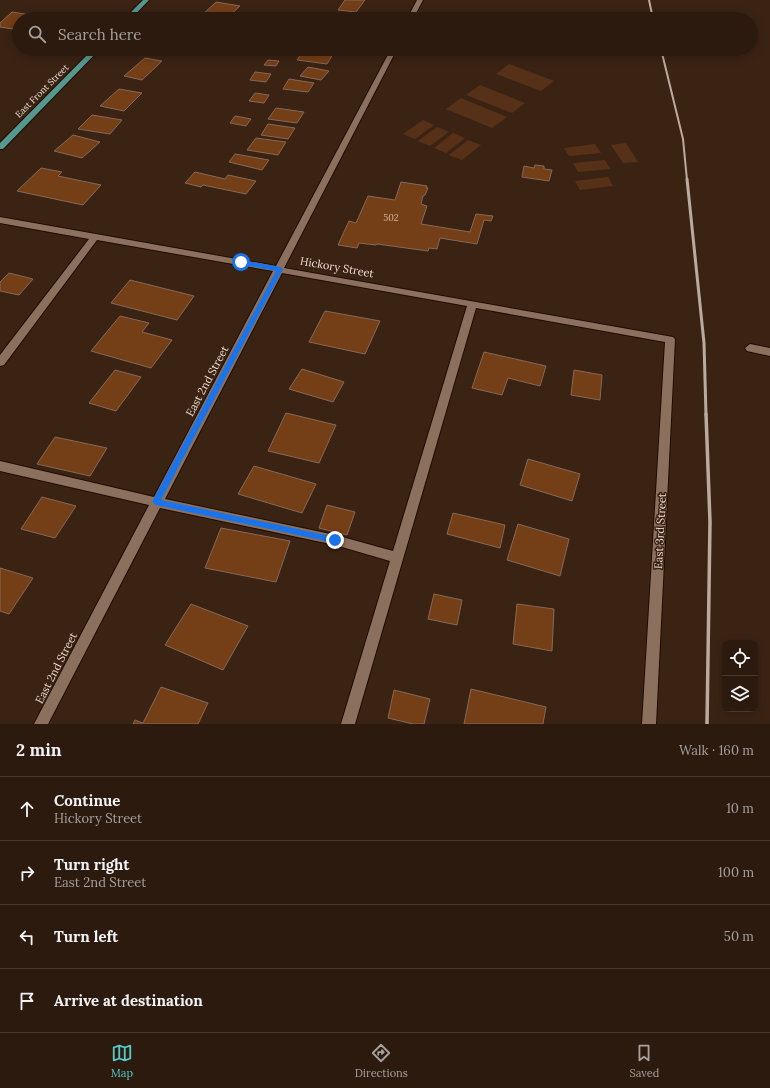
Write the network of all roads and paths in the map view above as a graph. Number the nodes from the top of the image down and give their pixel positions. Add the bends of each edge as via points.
1 (146, 0) edge
2 (420, 0) edge
3 (135, 12) edge
4 (414, 12) edge
5 (90, 56) edge
6 (390, 56) edge
7 (0, 146) edge
8 (0, 220) edge
9 (96, 236) junction
10 (280, 269) junction
11 (472, 304) junction
12 (670, 339) joint
13 (750, 348) dead end
14 (770, 352) edge
15 (0, 362) edge
16 (0, 466) edge
17 (156, 502) junction
18 (397, 558) junction
19 (41, 724) edge
20 (348, 724) edge
21 (649, 724) edge

1 - 3 main road
2 - 4 street
5 - 7 main road, East Front Street
6 - 10 street, East 2nd Street
8 - 9 street, Hickory Street
9 - 10 street, Hickory Street
9 - 15 street
10 - 11 street, Hickory Street
10 - 17 street, East 2nd Street
11 - 12 street, Hickory Street
11 - 18 street
12 - 21 street, East 3rd Street
13 - 14 street
16 - 17 street
17 - 18 street via 335,540
17 - 19 street, East 2nd Street
18 - 20 street

